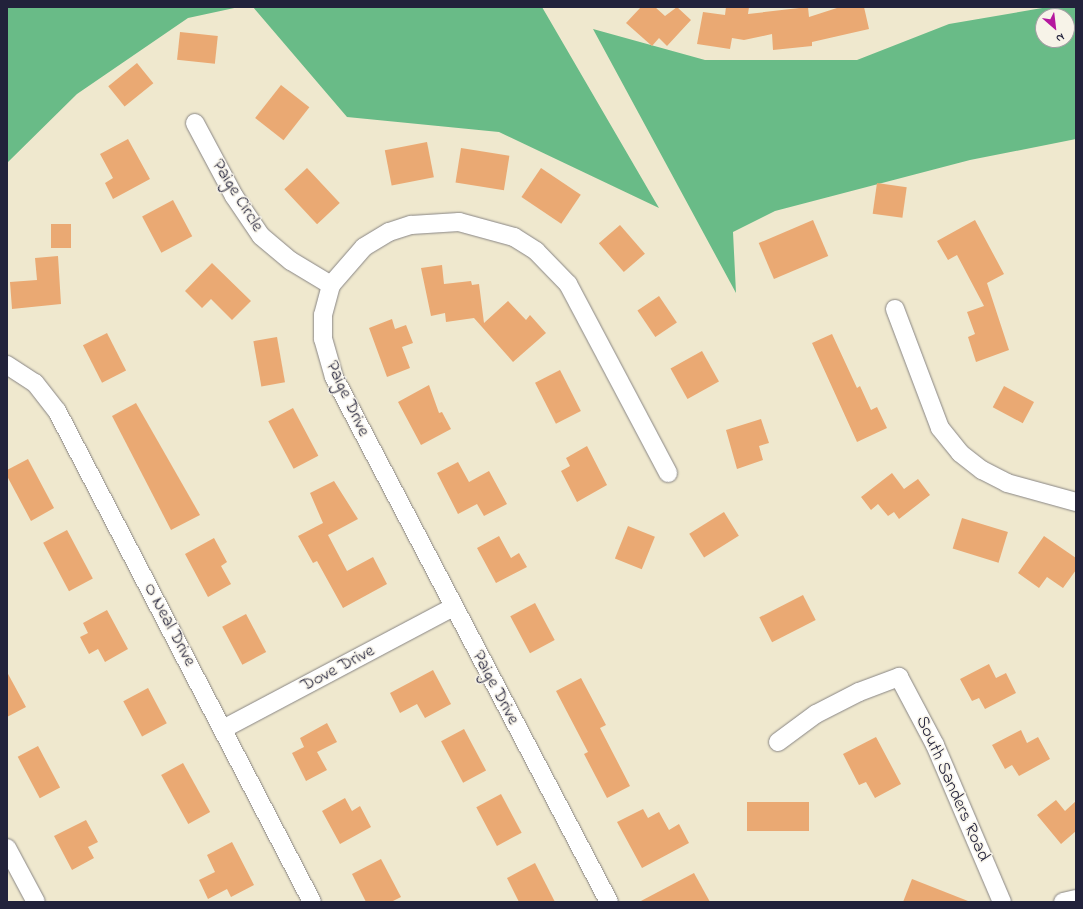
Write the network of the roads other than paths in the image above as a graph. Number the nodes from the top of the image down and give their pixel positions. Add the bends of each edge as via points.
1 (194, 123) dead end
2 (331, 285) junction
3 (895, 309) dead end
4 (7, 365) edge
5 (668, 473) dead end
6 (1076, 502) edge
7 (452, 608) junction
8 (223, 729) junction
9 (778, 742) dead end
10 (9, 857) edge
11 (1076, 899) edge
12 (36, 902) edge
13 (312, 902) edge
14 (609, 902) edge
15 (1002, 902) edge
16 (1063, 902) edge

1 - 2 street, Paige Circle via 234,196 261,236 291,261
2 - 5 street, Paige Drive via 364,248 389,232 411,225 459,222 514,238 536,250 568,284
2 - 7 street, Paige Drive via 323,315 323,338 334,377
3 - 6 street via 940,428 960,453 1007,483
4 - 8 street, O Neal Drive via 35,383 57,411
7 - 8 street, Dove Drive
7 - 14 street, Paige Drive
8 - 13 street, O Neal Drive
9 - 15 street, South Sanders Road via 816,714 899,677 938,752
10 - 12 street
11 - 16 street

